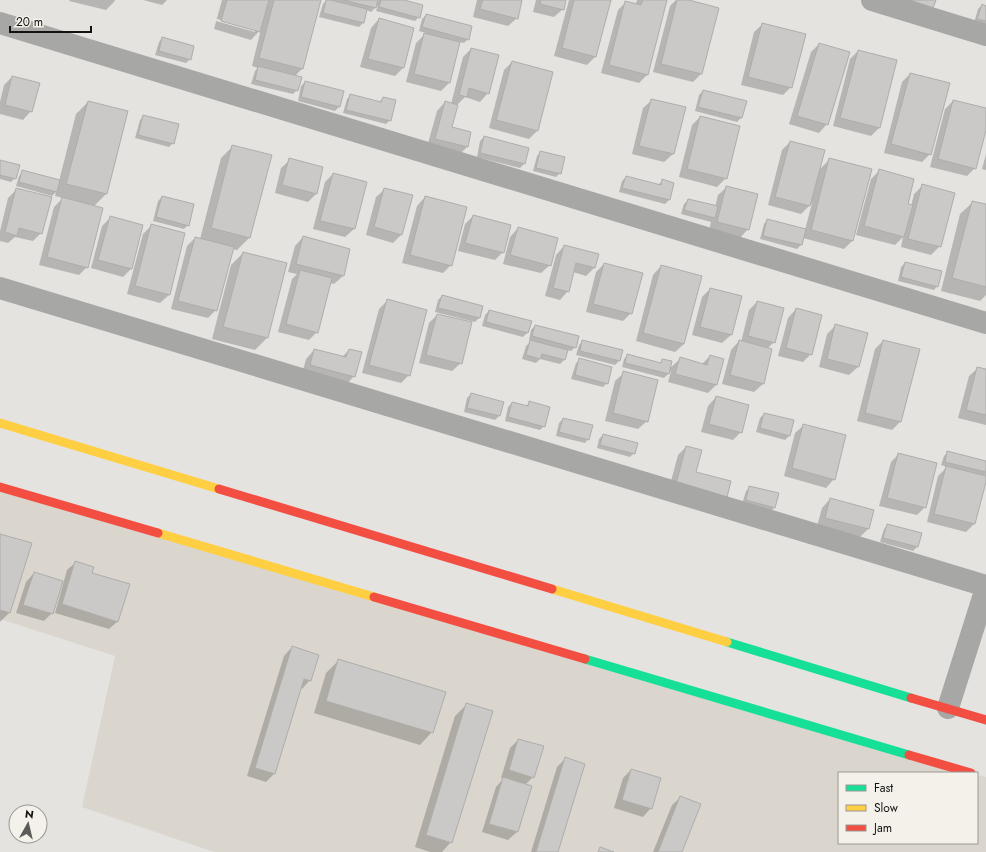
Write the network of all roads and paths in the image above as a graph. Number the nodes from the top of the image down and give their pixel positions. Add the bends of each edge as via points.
1 (872, 0) edge
2 (0, 23) edge
3 (986, 35) edge
4 (0, 288) edge
5 (986, 323) edge
6 (0, 423) edge
7 (0, 487) edge
8 (986, 587) edge
9 (948, 708) junction
10 (986, 720) edge
11 (968, 772) edge

1 - 3 street
2 - 5 street
4 - 8 street
6 - 9 street
7 - 11 street
8 - 9 street
9 - 10 street

